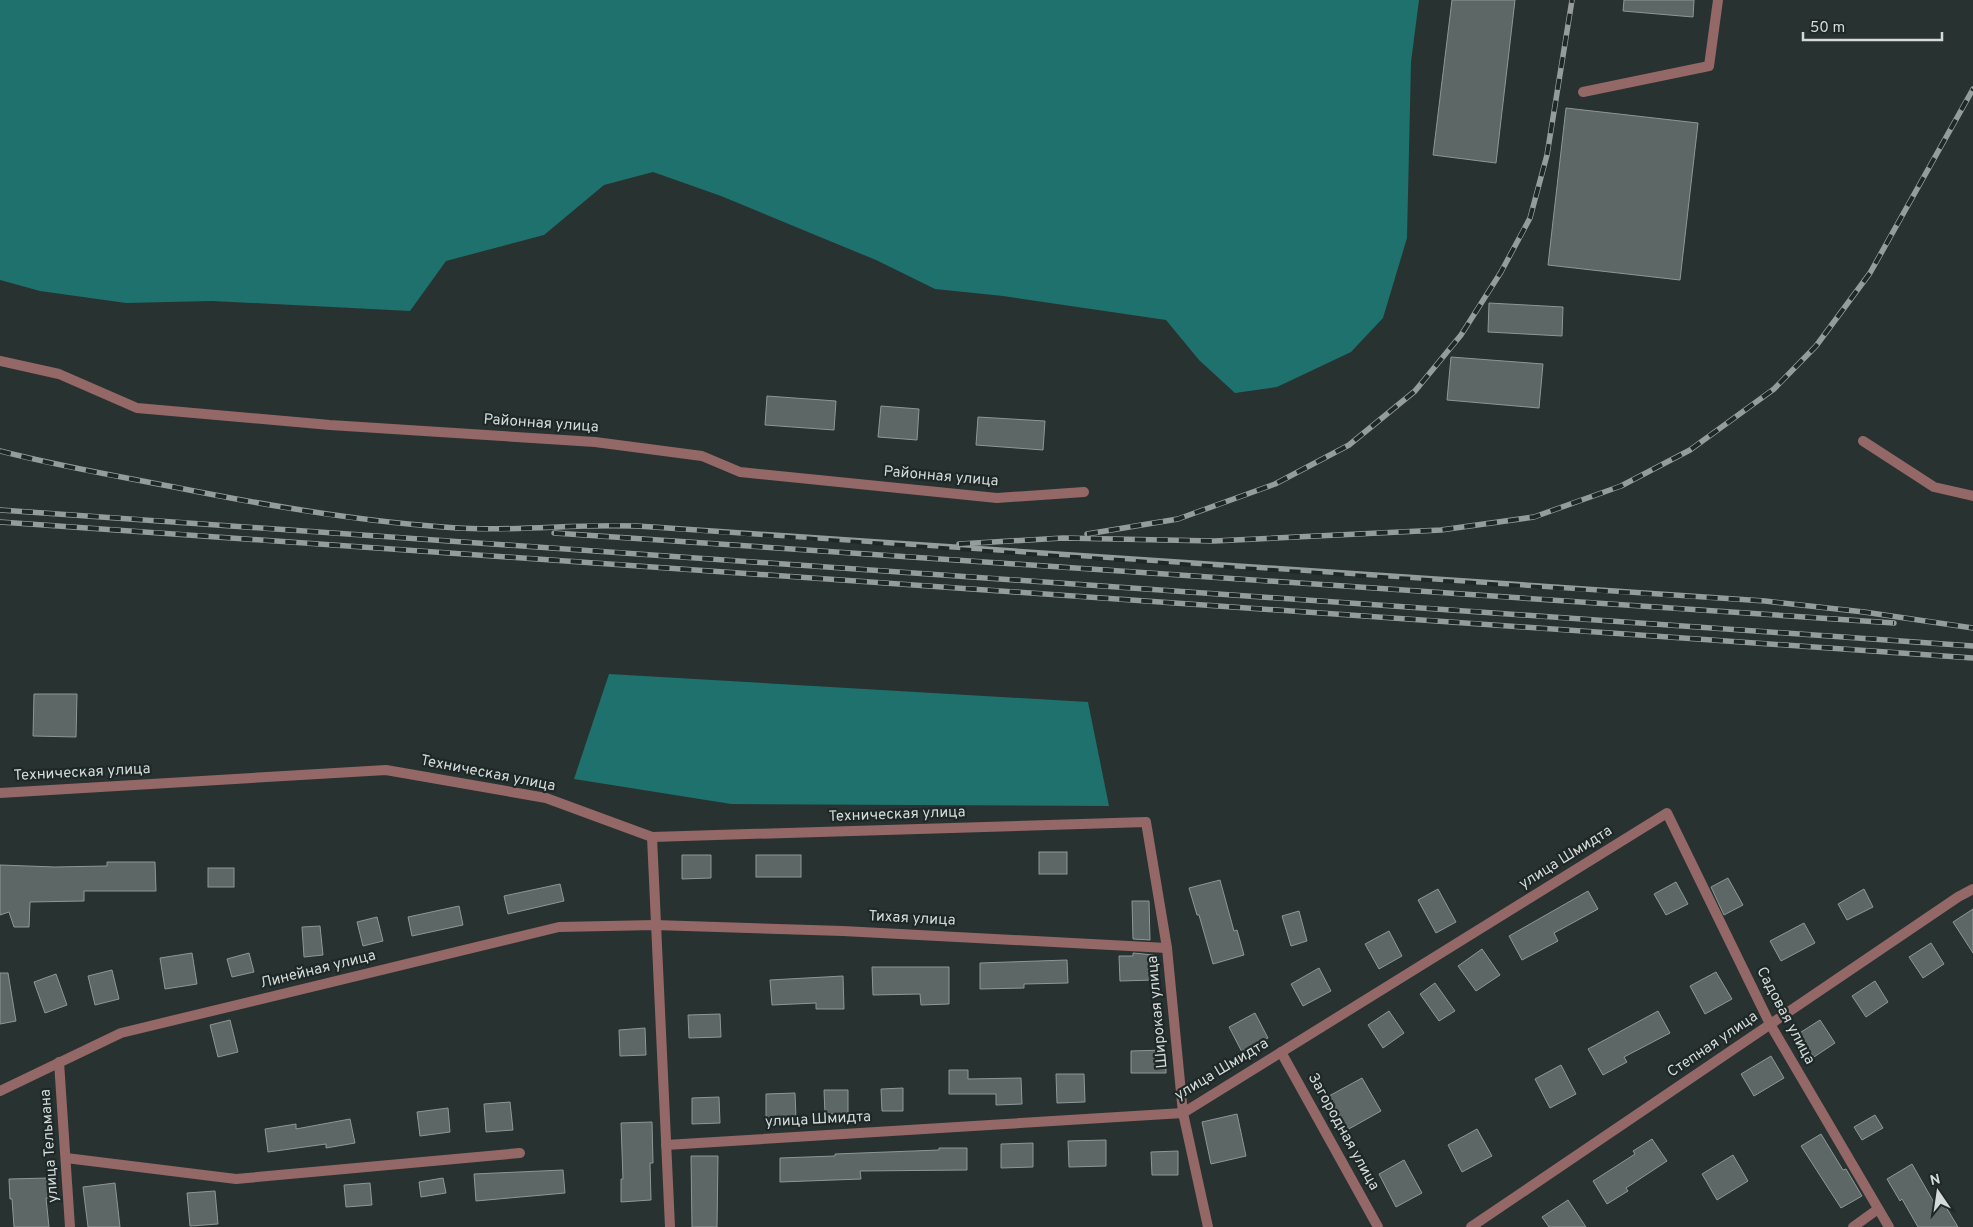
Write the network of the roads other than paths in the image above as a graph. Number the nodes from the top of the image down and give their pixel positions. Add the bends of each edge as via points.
1 (1718, 0) edge
2 (1583, 92) dead end
3 (0, 361) edge
4 (1863, 441) dead end
5 (1084, 492) dead end
6 (1973, 496) edge
7 (0, 793) edge
8 (1667, 814) joint
9 (1146, 822) joint
10 (652, 837) junction
11 (1973, 889) edge
12 (655, 925) junction
13 (1167, 948) junction
14 (1770, 1024) junction
15 (1281, 1052) junction
16 (59, 1062) junction
17 (0, 1091) edge
18 (1183, 1113) junction
19 (666, 1145) junction
20 (520, 1152) dead end
21 (66, 1158) junction
22 (1878, 1209) junction
23 (70, 1227) edge
24 (670, 1227) edge
25 (1208, 1227) edge
26 (1378, 1227) edge
27 (1471, 1227) edge
28 (1853, 1227) edge
29 (1889, 1227) edge

1 - 2 street via 1709,66
3 - 5 street, Районная улица via 59,374 137,408 330,425 595,442 702,456 740,472 996,498
4 - 6 street via 1934,487
7 - 10 street, Техническая улица via 386,770 546,798
8 - 14 street, Садовая улица
8 - 15 street, улица Шмидта
9 - 10 street, Техническая улица
9 - 13 street, Широкая улица
10 - 12 street
11 - 14 street, Степная улица
12 - 13 street, Тихая улица
12 - 16 street, Линейная улица via 559,927 121,1034
12 - 19 street
13 - 18 street, Широкая улица
14 - 22 street, Садовая улица
14 - 27 street, Степная улица
15 - 18 street, улица Шмидта
15 - 26 street, Загородная улица
16 - 17 street, Линейная улица
16 - 21 street, улица Тельмана
18 - 19 street, улица Шмидта
18 - 25 street, Широкая улица
19 - 24 street
20 - 21 street via 236,1179
21 - 23 street, улица Тельмана
22 - 28 street
22 - 29 street, Садовая улица

